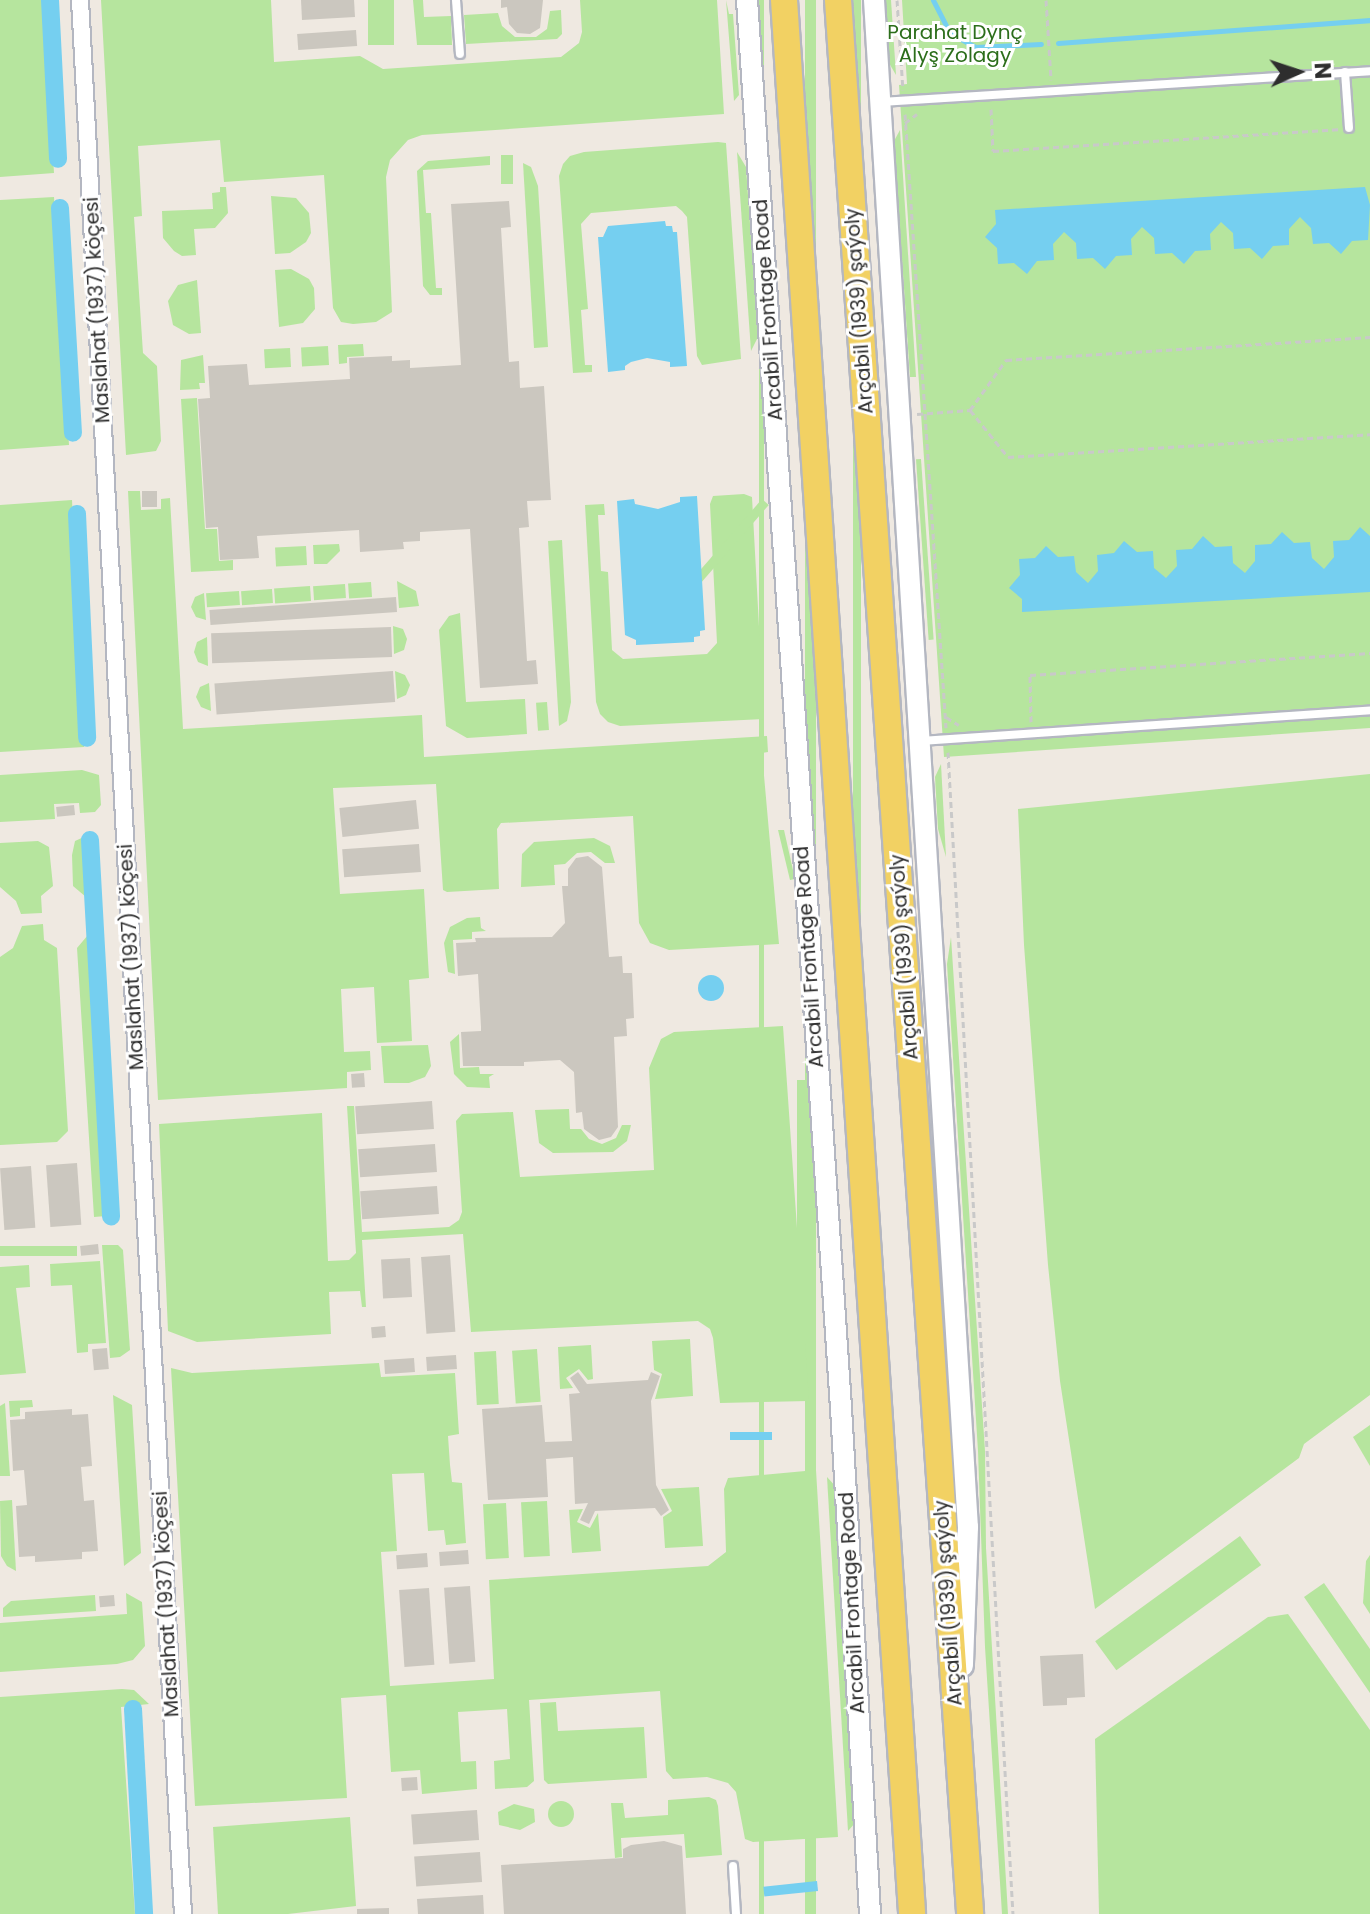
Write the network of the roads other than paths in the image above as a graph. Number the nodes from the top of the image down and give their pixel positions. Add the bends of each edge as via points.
1 (80, 0) edge
2 (456, 0) edge
3 (747, 0) edge
4 (784, 0) edge
5 (838, 0) edge
6 (874, 0) edge
7 (460, 54) dead end
8 (1370, 71) edge
9 (1345, 72) junction
10 (881, 102) junction
11 (1349, 128) road end
12 (1370, 710) edge
13 (921, 741) junction
14 (960, 1774) junction
15 (733, 1866) dead end
16 (183, 1914) edge
17 (736, 1914) edge
18 (870, 1914) edge
19 (912, 1914) edge
20 (970, 1914) edge

1 - 16 street, Maslahat (1937) köçesi
2 - 7 lane
3 - 18 street, Arcabil Frontage Road
4 - 19 main road
5 - 14 main road, Arçabil (1939) şaýoly
6 - 10 street
8 - 9 lane
9 - 10 lane
9 - 11 lane
10 - 13 street
12 - 13 lane
13 - 14 street via 968,1527
14 - 20 main road, Arçabil (1939) şaýoly
15 - 17 lane

